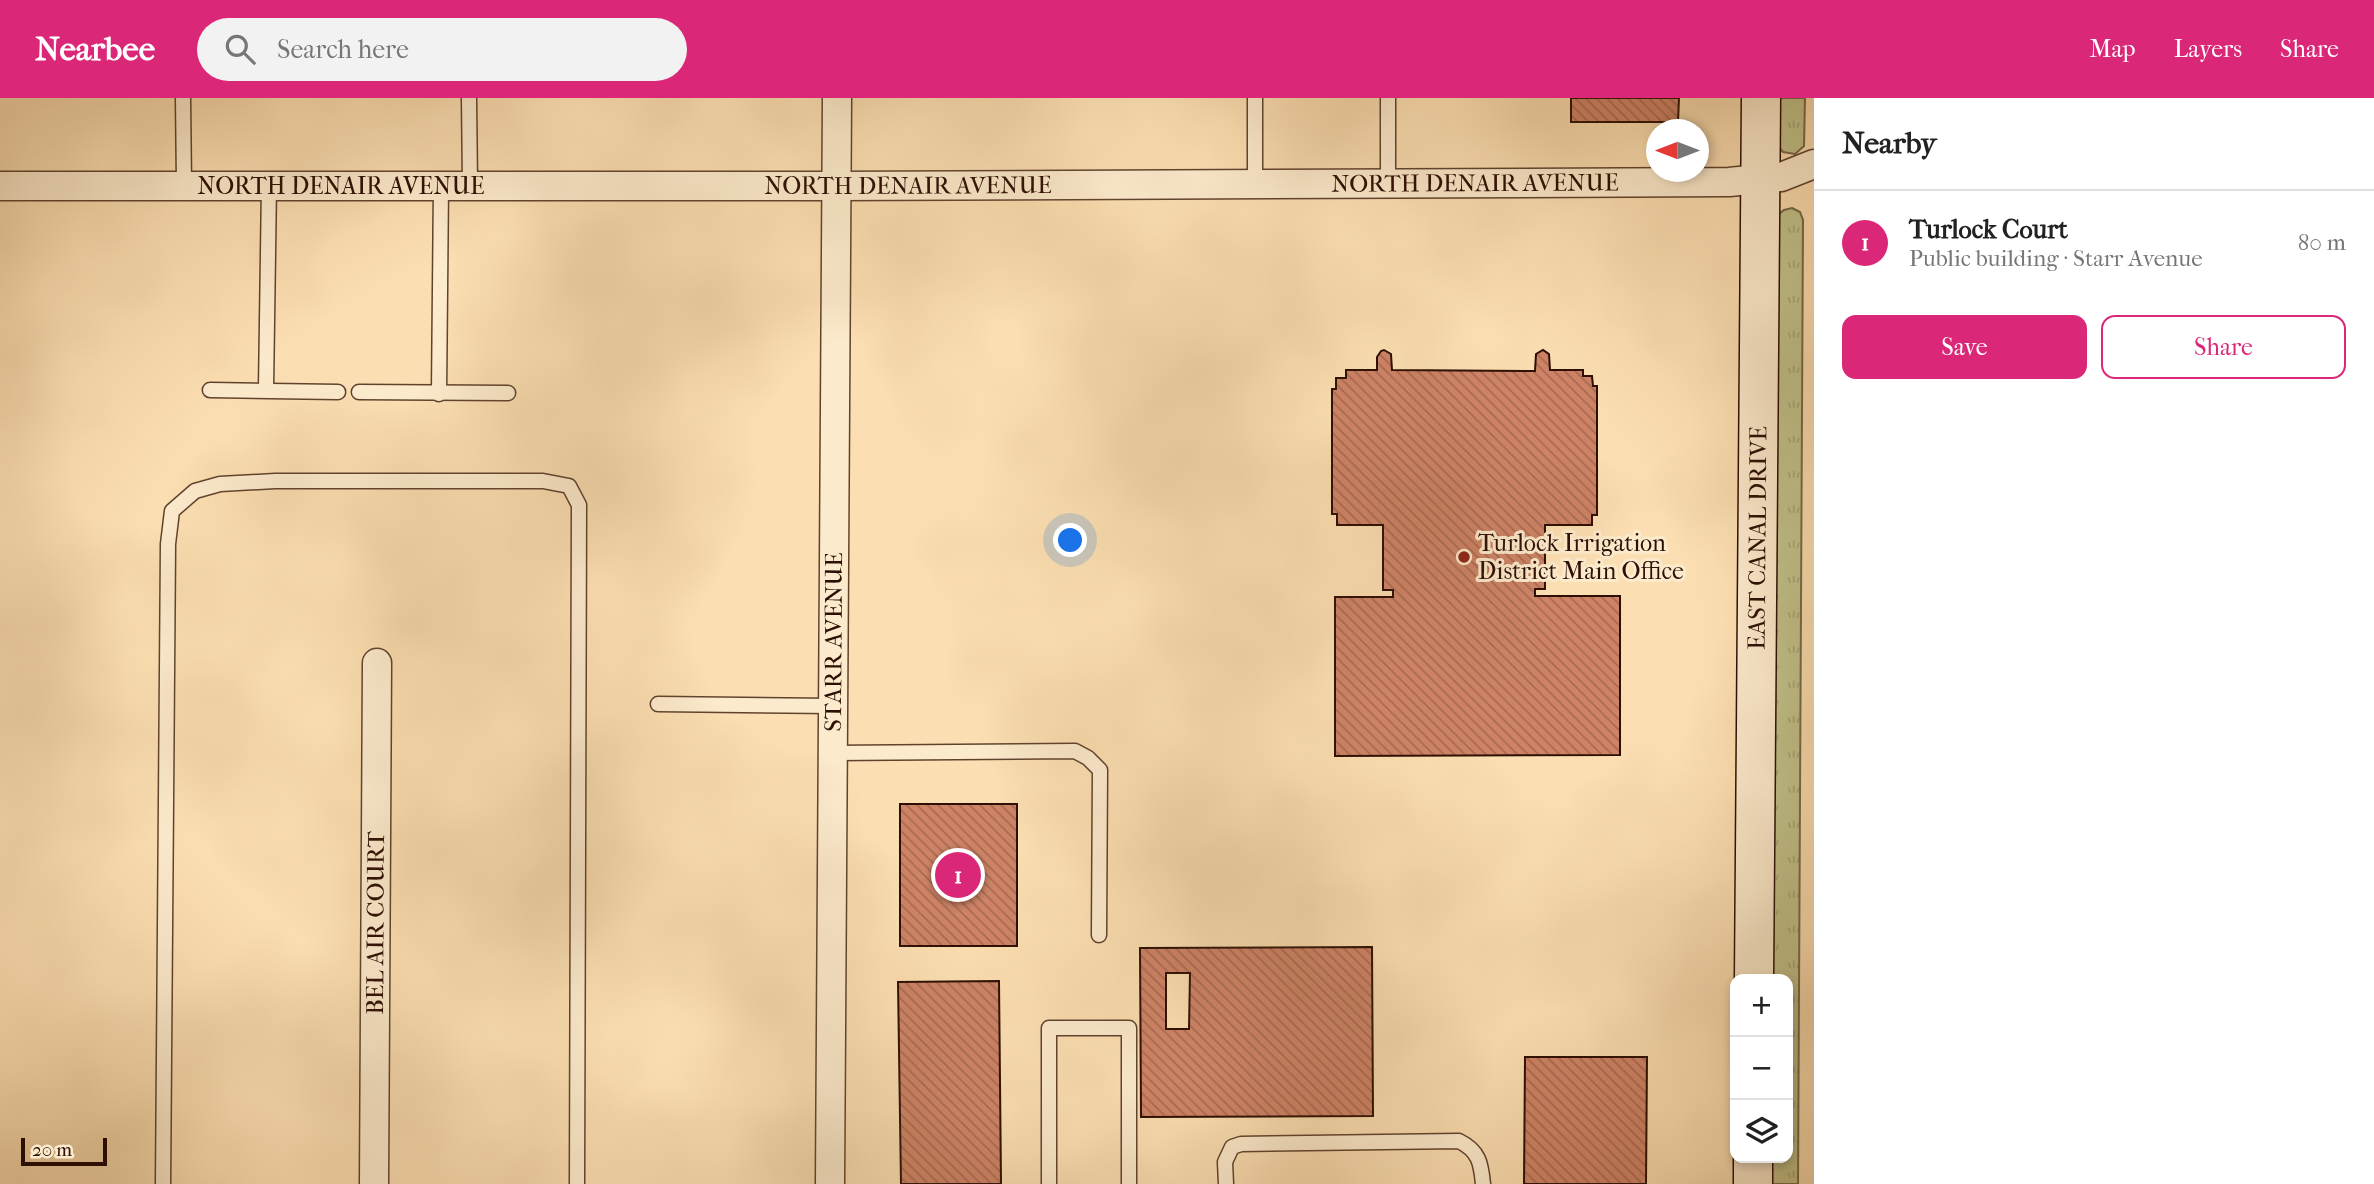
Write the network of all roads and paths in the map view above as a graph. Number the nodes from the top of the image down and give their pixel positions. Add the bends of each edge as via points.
1 (183, 98) edge
2 (469, 98) edge
3 (836, 98) edge
4 (1255, 98) edge
5 (1388, 98) edge
6 (1761, 98) edge
7 (1814, 164) edge
8 (1760, 180) junction
9 (1255, 183) junction
10 (1388, 183) junction
11 (184, 184) junction
12 (270, 185) junction
13 (441, 185) junction
14 (470, 185) junction
15 (0, 186) edge
16 (836, 186) junction
17 (266, 389) junction
18 (210, 390) dead end
19 (338, 392) dead end
20 (359, 392) dead end
21 (509, 393) dead end
22 (439, 394) junction
23 (377, 663) dead end
24 (658, 704) dead end
25 (833, 706) junction
26 (833, 753) junction
27 (1099, 935) dead end
28 (1754, 974) edge
29 (1753, 1163) edge
30 (163, 1184) edge
31 (374, 1184) edge
32 (577, 1184) edge
33 (830, 1184) edge
34 (1049, 1184) edge
35 (1129, 1184) edge
36 (1226, 1184) edge
37 (1483, 1184) edge
38 (1753, 1184) edge

1 - 11 lane
2 - 14 lane
3 - 16 street, STARR AVENUE
4 - 9 lane
5 - 10 lane
6 - 8 main road, EAST CANAL DRIVE
7 - 8 street, NORTH DENAIR AVENUE
8 - 10 street, NORTH DENAIR AVENUE
8 - 28 main road, EAST CANAL DRIVE
9 - 10 street, NORTH DENAIR AVENUE
9 - 16 street, NORTH DENAIR AVENUE
11 - 12 street, NORTH DENAIR AVENUE
11 - 15 street, NORTH DENAIR AVENUE
12 - 13 street, NORTH DENAIR AVENUE
12 - 17 lane
13 - 14 street, NORTH DENAIR AVENUE
13 - 22 lane
14 - 16 street, NORTH DENAIR AVENUE
16 - 25 street, STARR AVENUE
17 - 18 lane
17 - 19 lane
20 - 22 lane
21 - 22 lane
23 - 31 street, BEL AIR COURT
24 - 25 lane
25 - 26 street, STARR AVENUE
26 - 27 lane via 1074,751 1088,758 1100,770
26 - 33 street, STARR AVENUE
29 - 38 main road
30 - 32 lane via 168,544 172,511 195,491 220,484 275,481 543,481 569,486 579,505
34 - 35 lane via 1049,1028 1129,1028
36 - 37 lane via 1225,1162 1232,1147 1241,1144 1459,1141 1472,1147 1481,1162

